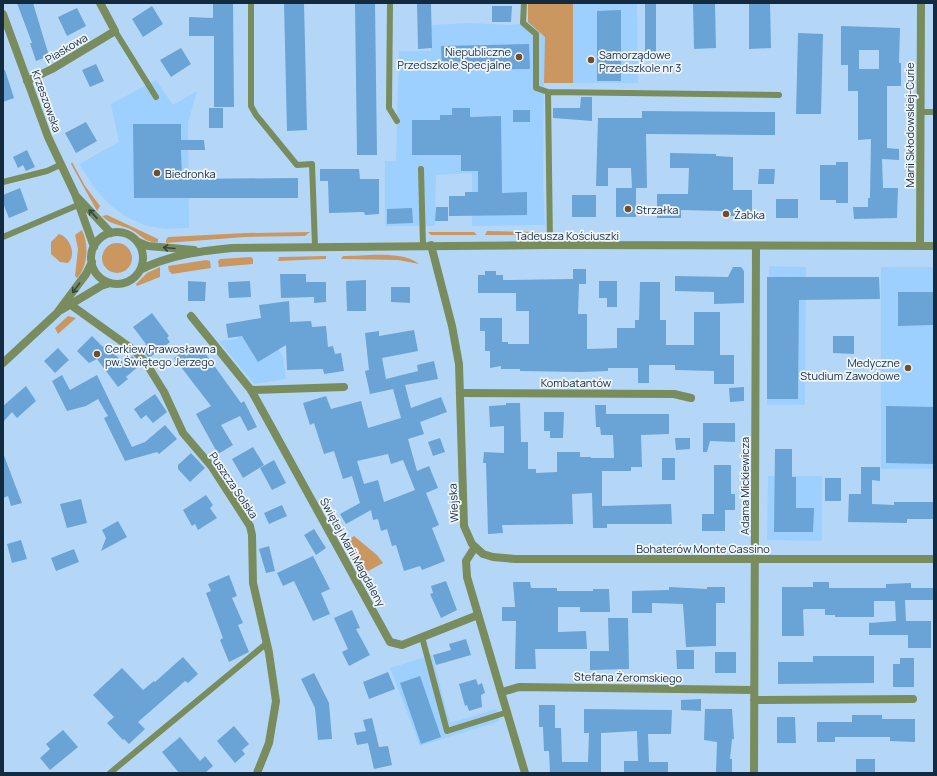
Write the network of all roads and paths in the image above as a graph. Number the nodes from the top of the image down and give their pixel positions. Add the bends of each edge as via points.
1 (100, 3) edge
2 (251, 3) edge
3 (390, 3) edge
4 (524, 3) edge
5 (921, 3) edge
6 (3, 14) edge
7 (115, 31) junction
8 (27, 81) junction
9 (548, 92) junction
10 (779, 95) dead end
11 (156, 98) dead end
12 (920, 112) junction
13 (934, 112) edge
14 (397, 121) dead end
15 (60, 165) junction
16 (421, 169) dead end
17 (3, 182) edge
18 (75, 194) junction
19 (78, 206) junction
20 (111, 233) junction
21 (3, 237) edge
22 (138, 242) junction
23 (550, 245) junction
24 (315, 246) junction
25 (427, 246) junction
26 (756, 246) junction
27 (920, 246) junction
28 (934, 246) edge
29 (94, 247) junction
30 (201, 251) junction
31 (92, 262) junction
32 (140, 270) junction
33 (110, 283) junction
34 (71, 305) junction
35 (57, 313) junction
36 (191, 316) dead end
37 (3, 362) edge
38 (344, 387) dead end
39 (251, 390) junction
40 (461, 393) junction
41 (691, 398) dead end
42 (475, 547) junction
43 (755, 558) junction
44 (934, 559) edge
45 (478, 615) junction
46 (422, 637) junction
47 (267, 643) junction
48 (754, 690) junction
49 (502, 692) junction
50 (913, 699) dead end
51 (754, 700) junction
52 (508, 712) junction
53 (110, 773) edge
54 (257, 773) edge
55 (525, 773) edge
56 (754, 773) edge

1 - 7 street
2 - 24 lane via 251,106 297,164 312,164
3 - 14 lane via 389,108
4 - 9 lane via 524,23 536,34 536,88
5 - 12 street, Marii Skłodowskiej-Curie
6 - 8 street, Krzeszowska
7 - 8 street, Piaskowa via 47,72
7 - 11 lane
8 - 15 street, Krzeszowska
9 - 10 lane
9 - 23 lane
12 - 13 lane
12 - 27 street, Marii Skłodowskiej-Curie
15 - 17 lane via 48,171
15 - 18 street, Krzeszowska
16 - 25 lane
18 - 19 street, Krzeszowska
20 -> 18 street, Krzeszowska
19 - 21 lane
19 - 29 street, Krzeszowska
20 - 22 street via 128,234
20 - 29 street via 101,238
30 -> 22 street, Tadeusza Kościuszki via 148,246
22 - 32 street via 143,256
23 - 25 street, Tadeusza Kościuszki
23 - 26 street, Tadeusza Kościuszki
24 - 25 street, Tadeusza Kościuszki
24 - 30 street, Tadeusza Kościuszki
25 - 40 street, Wiejska via 455,338
26 - 27 street, Tadeusza Kościuszki
26 - 43 street, Adama Mickiewicza
27 - 28 street, Tadeusza Kościuszki
29 - 31 street
30 - 32 street, Tadeusza Kościuszki
31 - 33 street via 98,275
31 -> 35 street
32 - 33 street via 127,282
33 - 34 street
34 - 35 street
34 - 47 street, Puszcza Solska via 135,351 146,363 164,392 183,433 212,467 244,515 252,535 253,583
35 - 37 street
36 - 39 street, Świętej Marii Magdaleny
38 - 39 street
39 - 46 street, Świętej Marii Magdaleny via 390,642 402,645
40 - 41 street, Kombatantów via 674,394
40 - 42 street, Wiejska via 463,522
42 - 43 street, Bohaterów Monte Cassino via 488,556 502,558
42 - 45 street via 467,557 465,568
43 - 44 street, Bohaterów Monte Cassino
43 - 48 street, Adama Mickiewicza
45 - 46 street, Świętej Marii Magdaleny
45 - 49 street
46 - 52 lane via 446,731
47 - 53 lane
47 - 54 street, Puszcza Solska via 276,701 268,743
48 - 49 street, Stefana Żeromskiego via 519,687
48 - 51 street, Adama Mickiewicza
49 - 52 street
50 - 51 street
51 - 56 street, Adama Mickiewicza
52 - 55 street

